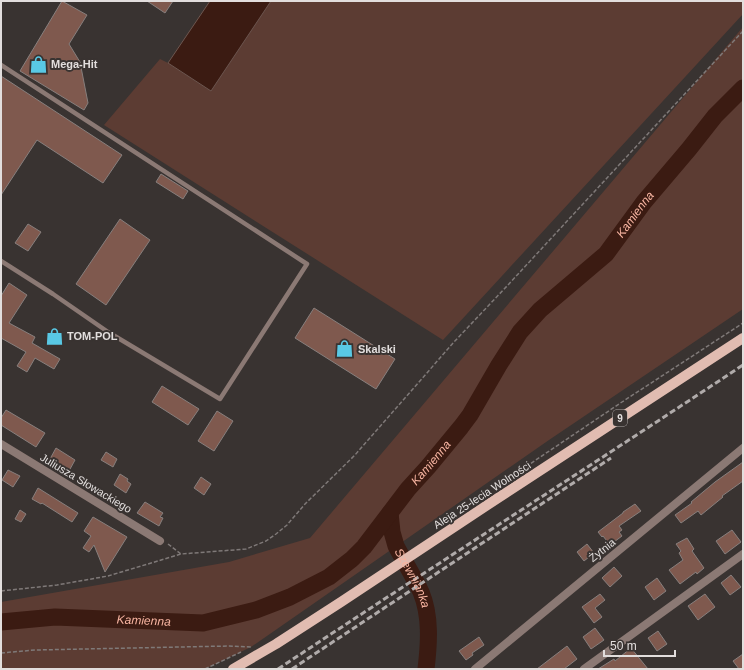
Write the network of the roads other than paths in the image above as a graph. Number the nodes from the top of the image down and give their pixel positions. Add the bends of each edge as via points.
1 (1, 65) edge
2 (1, 261) edge
3 (743, 338) edge
4 (1, 444) edge
5 (743, 448) edge
6 (160, 541) road end
7 (743, 554) edge
8 (233, 669) edge
9 (475, 669) edge
10 (584, 669) edge

1 - 2 lane via 307,264 220,399 108,332
3 - 8 main road, Aleja 25-lecia Wolności / 9 via 341,602
4 - 6 street, Juliusza Słowackiego
5 - 9 street, Żytnia
7 - 10 street

